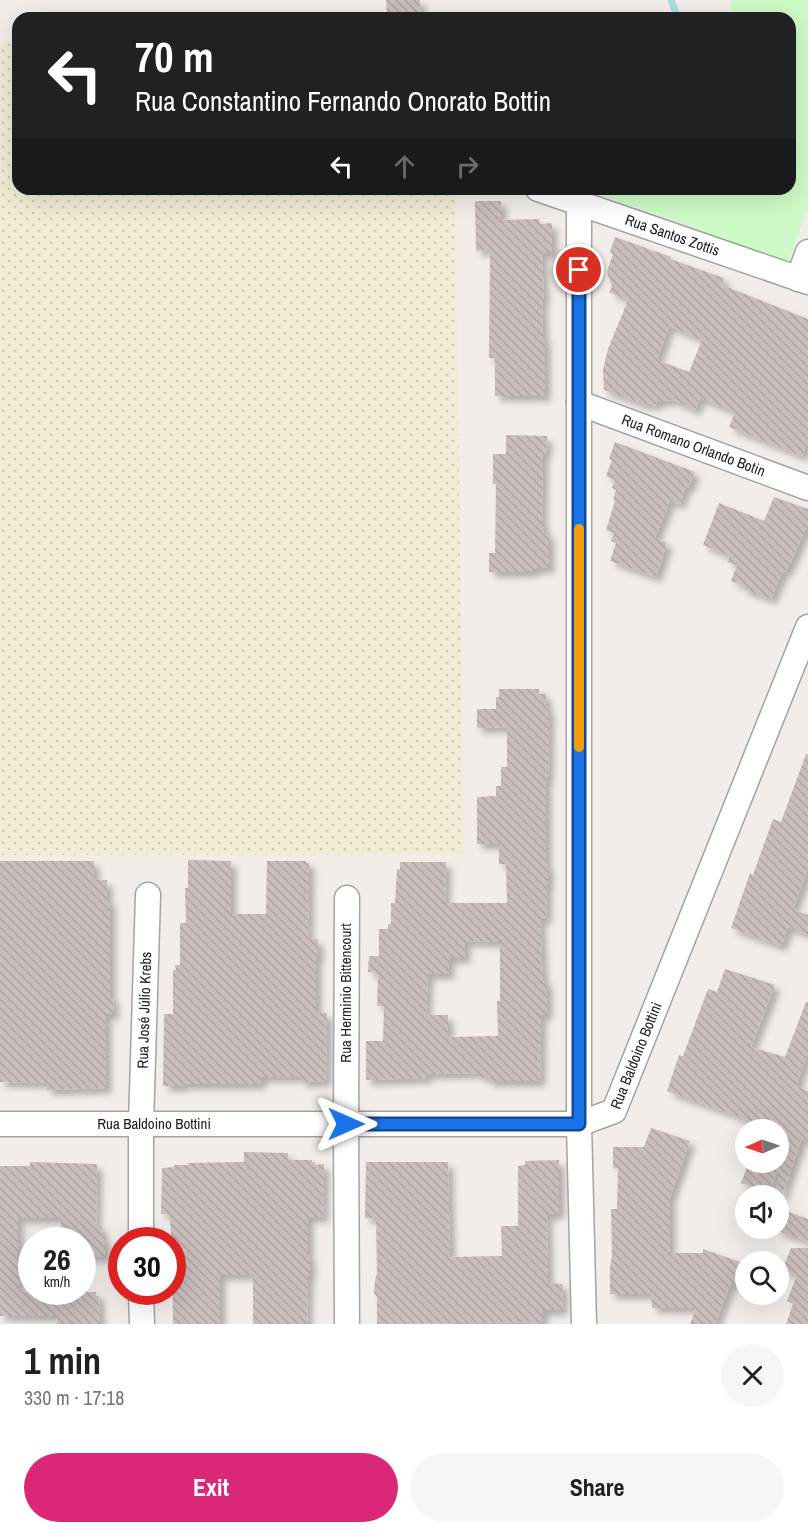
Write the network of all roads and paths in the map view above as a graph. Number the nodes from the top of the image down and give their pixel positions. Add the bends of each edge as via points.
1 (556, 195) edge
2 (579, 203) junction
3 (808, 252) edge
4 (803, 281) edge
5 (579, 403) junction
6 (808, 488) edge
7 (808, 627) edge
8 (148, 895) dead end
9 (347, 898) dead end
10 (0, 1124) edge
11 (141, 1124) junction
12 (346, 1124) junction
13 (579, 1124) junction
14 (141, 1227) edge
15 (141, 1305) edge
16 (141, 1324) edge
17 (347, 1324) edge
18 (584, 1324) edge

1 - 2 street, Rua Santos Zottis
2 - 4 street, Rua Santos Zottis
2 - 5 street
3 - 4 street
5 - 6 street, Rua Romano Orlando Botin
5 - 13 street
7 - 13 street, Rua Baldoino Bottini via 614,1111
8 - 11 street, Rua José Júlio Krebs
9 - 12 street, Rua Herminio Bittencourt
10 - 11 street, Rua Baldoino Bottini
11 - 12 street, Rua Baldoino Bottini
11 - 14 street, Rua José Júlio Krebs
12 - 13 street, Rua Baldoino Bottini
12 - 17 street, Rua Herminio Bittencourt
13 - 18 street
15 - 16 street

